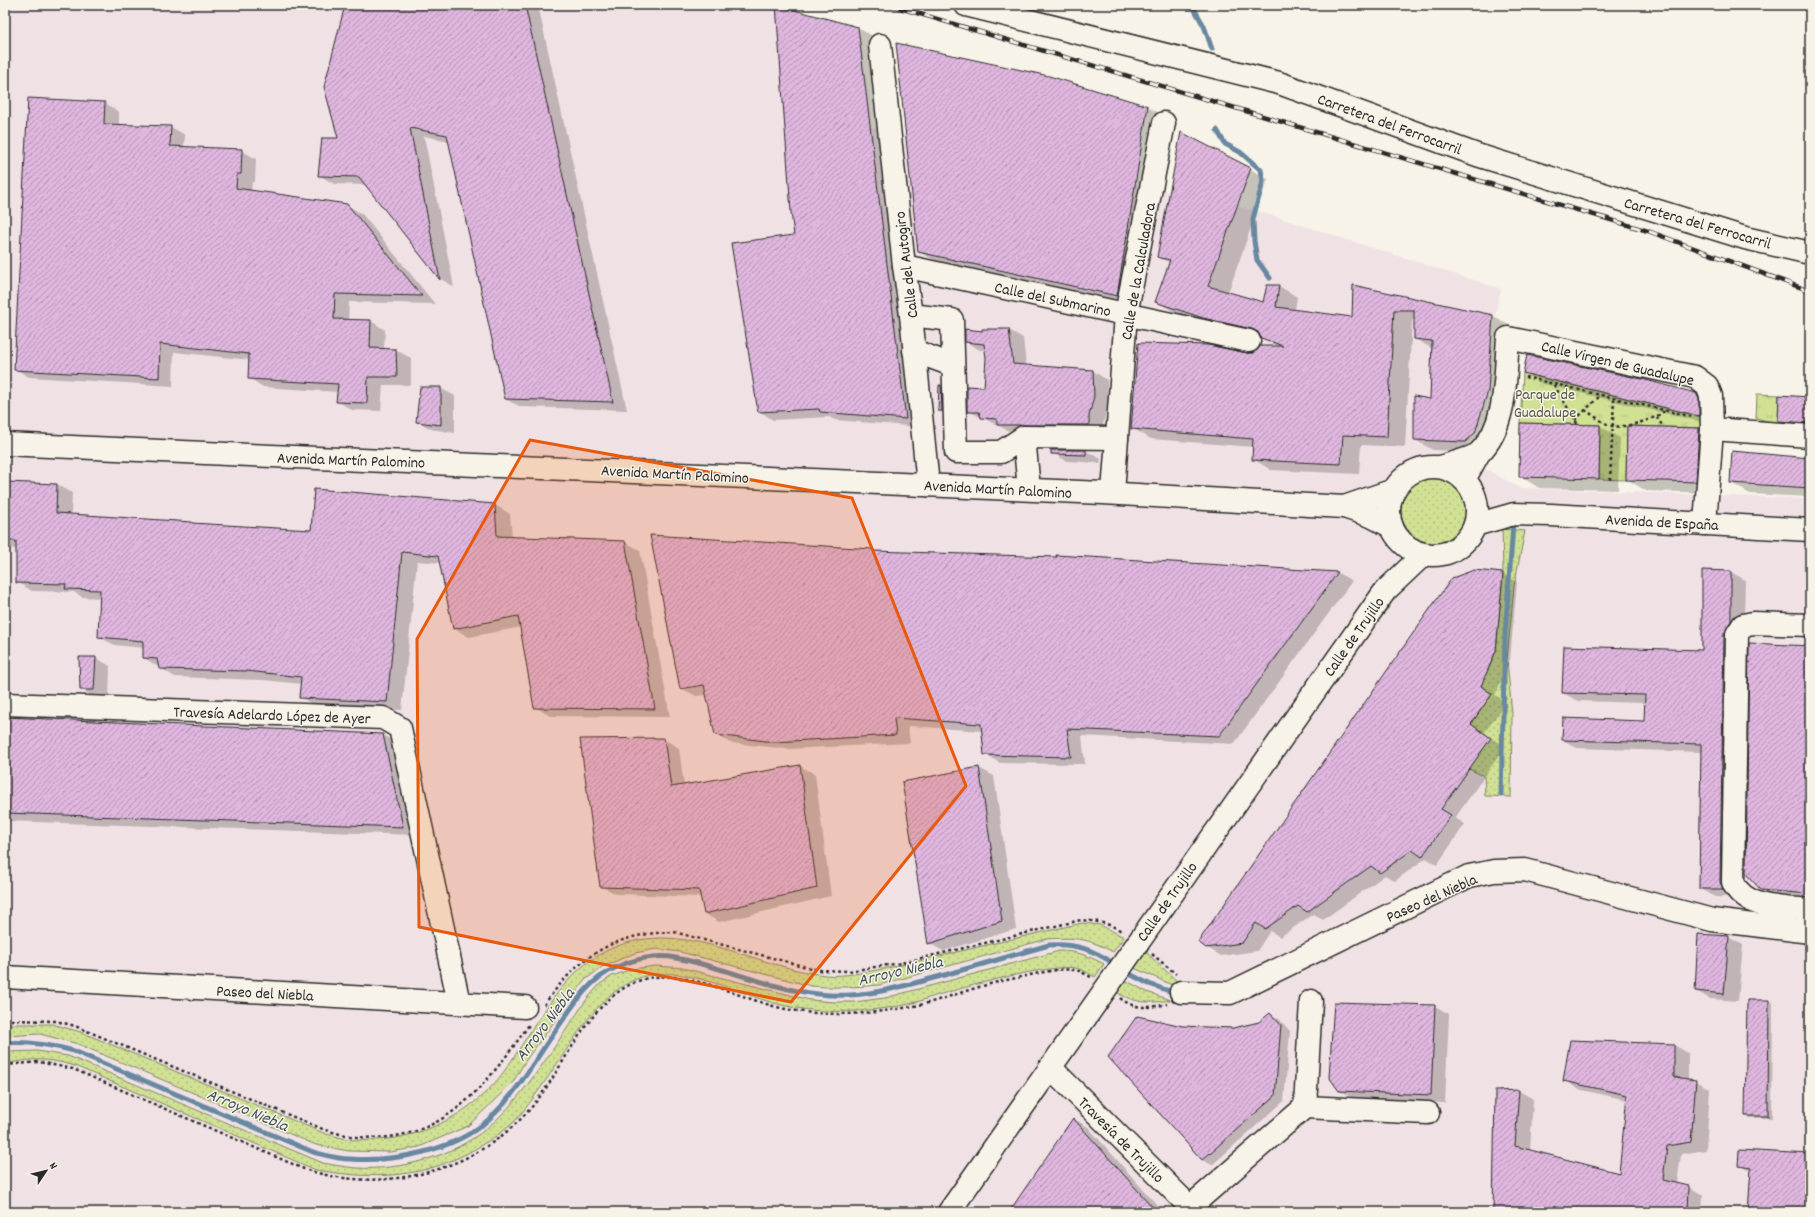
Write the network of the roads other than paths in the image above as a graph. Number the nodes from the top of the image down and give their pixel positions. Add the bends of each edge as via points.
1 (966, 5) edge
2 (880, 45) dead end
3 (1164, 122) dead end
4 (1810, 253) edge
5 (904, 266) junction
6 (1126, 314) junction
7 (911, 315) junction
8 (1249, 341) dead end
9 (914, 351) junction
10 (952, 365) junction
11 (1704, 424) junction
12 (1810, 436) edge
13 (1024, 437) junction
14 (1117, 438) junction
15 (5, 444) edge
16 (956, 452) junction
17 (924, 453) junction
18 (1480, 453) junction
19 (1440, 467) junction
20 (928, 484) junction
21 (1470, 488) junction
22 (1029, 489) junction
23 (1394, 490) junction
24 (1113, 493) junction
25 (1344, 507) junction
26 (1514, 514) junction
27 (1705, 524) junction
28 (1475, 525) junction
29 (1810, 530) edge
30 (1397, 535) junction
31 (1423, 555) junction
32 (1385, 590) junction
33 (1810, 625) edge
34 (5, 704) edge
35 (1810, 910) edge
36 (1810, 932) edge
37 (5, 977) edge
38 (1181, 992) road end
39 (1311, 1001) dead end
40 (458, 1003) junction
41 (532, 1012) road end
42 (1050, 1067) junction
43 (1304, 1107) junction
44 (1428, 1113) dead end
45 (1192, 1210) edge
46 (949, 1212) edge

1 - 4 street, Carretera del Ferrocarril via 1279,83 1477,155 1745,238
2 - 5 street, Calle del Autogiro
3 - 6 street, Calle de la Calculadora
5 - 6 street, Calle del Submarino
5 - 7 street, Calle del Autogiro
6 - 8 street, Calle del Submarino
6 - 14 street, Calle de la Calculadora
7 - 9 street, Calle del Autogiro
7 - 10 street via 952,320
9 - 10 street
9 - 17 street, Calle del Autogiro
10 - 16 street
11 - 12 street
11 - 18 street, Calle Virgen de Guadalupe via 1711,396 1707,386 1695,377 1508,338 1501,412 1491,436
11 - 27 street
13 - 14 street
13 - 16 street via 1001,452
13 - 22 street
14 - 24 street, Calle de la Calculadora
15 - 20 street, Avenida Martín Palomino
16 - 17 street
17 - 20 street, Calle del Autogiro
18 - 19 street
18 - 21 street, Calle Virgen de Guadalupe
19 - 21 street via 1453,472
19 - 23 street via 1426,467 1413,471 1402,479
20 - 22 street, Avenida Martín Palomino
21 - 26 street, Avenida de España
21 - 28 street via 1478,511
22 - 24 street, Avenida Martín Palomino
23 - 25 street, Avenida Martín Palomino
23 - 30 street via 1389,514
24 - 25 street, Avenida Martín Palomino
25 - 30 street, Avenida Martín Palomino via 1371,516
26 - 27 street, Avenida de España
26 - 28 street, Avenida de España
27 - 29 street, Avenida de España
28 - 31 street via 1464,544 1452,552
30 - 31 street via 1412,550
30 - 32 street
31 - 32 street
32 - 42 street, Calle de Trujillo
33 - 35 street via 1753,623 1743,625 1737,634 1733,882 1736,891 1755,903
34 - 40 street, Travesía Adelardo López de Ayer via 383,718 400,728
36 - 38 street, Paseo del Niebla via 1712,920 1525,870 1494,871 1469,876 1230,993
37 - 40 street, Paseo del Niebla
39 - 43 street
40 - 41 street, Paseo del Niebla
42 - 45 street, Travesía de Trujillo
42 - 46 street, Calle de Trujillo
43 - 44 street
43 - 45 street

